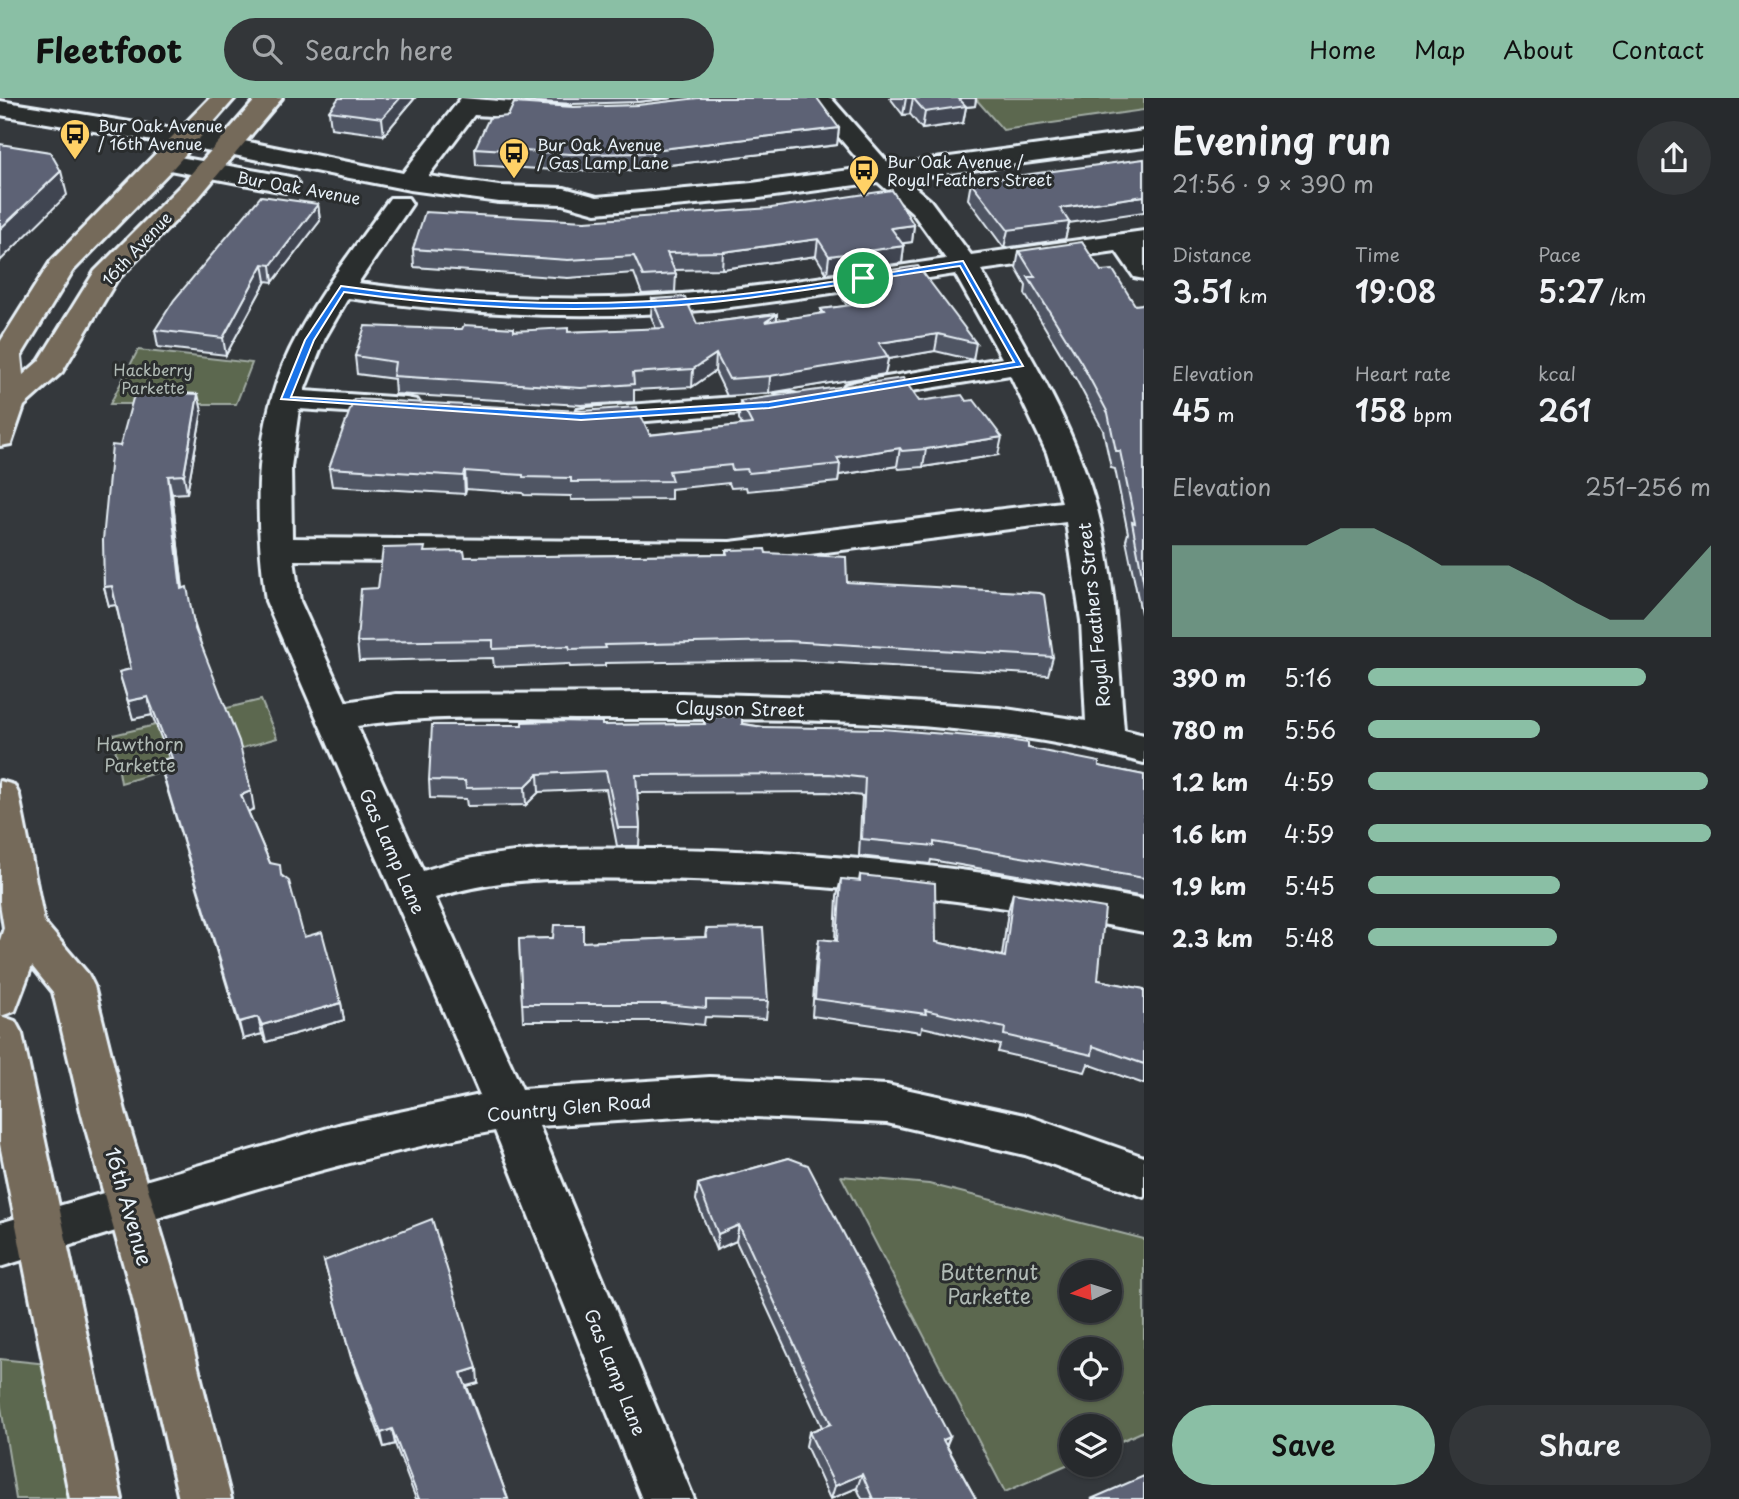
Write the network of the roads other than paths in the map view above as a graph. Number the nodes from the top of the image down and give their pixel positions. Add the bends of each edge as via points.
1 (7, 98) edge
2 (222, 98) edge
3 (270, 98) edge
4 (818, 98) edge
5 (470, 103) edge
6 (0, 106) edge
7 (586, 113) edge
8 (1144, 138) edge
9 (184, 140) junction
10 (229, 146) junction
11 (153, 160) junction
12 (206, 171) junction
13 (883, 173) junction
14 (307, 188) dead end
15 (333, 192) dead end
16 (405, 193) junction
17 (1134, 241) edge
18 (963, 263) junction
19 (1144, 271) edge
20 (341, 289) junction
21 (1020, 364) junction
22 (286, 399) junction
23 (10, 402) junction
24 (428, 408) edge
25 (553, 416) edge
26 (0, 437) edge
27 (1081, 510) junction
28 (275, 549) junction
29 (333, 717) junction
30 (1106, 738) junction
31 (1144, 749) edge
32 (0, 795) edge
33 (411, 890) junction
34 (1144, 916) edge
35 (25, 928) junction
36 (0, 999) edge
37 (0, 1034) edge
38 (509, 1109) junction
39 (1144, 1177) edge
40 (130, 1207) junction
41 (20, 1239) edge
42 (96, 1499) edge
43 (205, 1499) edge
44 (668, 1499) edge

1 - 6 street
2 - 9 main road
3 - 10 main road, 16th Avenue
4 - 13 street, Royal Feathers Street
5 - 7 street
5 - 16 street, Gas Lamp Lane
6 - 9 street, Bur Oak Avenue
8 - 13 street, Bur Oak Avenue
9 - 10 street, Bur Oak Avenue
9 - 11 main road
10 - 12 main road, 16th Avenue
10 - 16 street, Bur Oak Avenue
11 - 12 street, Bur Oak Avenue
11 - 23 main road via 61,267 6,356
12 - 14 street, Bur Oak Avenue
12 - 23 main road, 16th Avenue via 105,277 51,366
13 - 16 street, Bur Oak Avenue via 596,205 570,218 478,216
13 - 18 street, Royal Feathers Street via 920,206
15 - 16 street, Bur Oak Avenue
16 - 20 street, Gas Lamp Lane
17 - 18 street
17 - 19 street
18 - 20 street via 713,300 631,305 483,305
18 - 21 street, Royal Feathers Street
20 - 22 street, Gas Lamp Lane via 309,340
21 - 25 street via 823,397 706,410
21 - 27 street, Royal Feathers Street via 1063,453
22 - 24 street
22 - 28 street, Gas Lamp Lane via 274,480
23 - 26 main road
27 - 28 street via 730,553
27 - 30 street, Royal Feathers Street via 1098,621
28 - 29 street, Gas Lamp Lane via 283,601
29 - 30 street, Clayson Street via 396,708 780,708 985,717
29 - 33 street, Gas Lamp Lane
30 - 31 street, Clayson Street
32 - 35 main road, 16th Avenue
33 - 34 street via 472,871 547,863 745,864 877,872
33 - 38 street, Gas Lamp Lane
35 - 36 main road
35 - 40 main road, 16th Avenue via 73,986
37 - 41 main road
38 - 39 street, Country Glen Road via 710,1096 887,1104 1026,1135
38 - 40 street, Country Glen Road via 342,1144
38 - 44 street, Gas Lamp Lane
40 - 41 street, Country Glen Road
40 - 43 main road, 16th Avenue
41 - 42 main road

